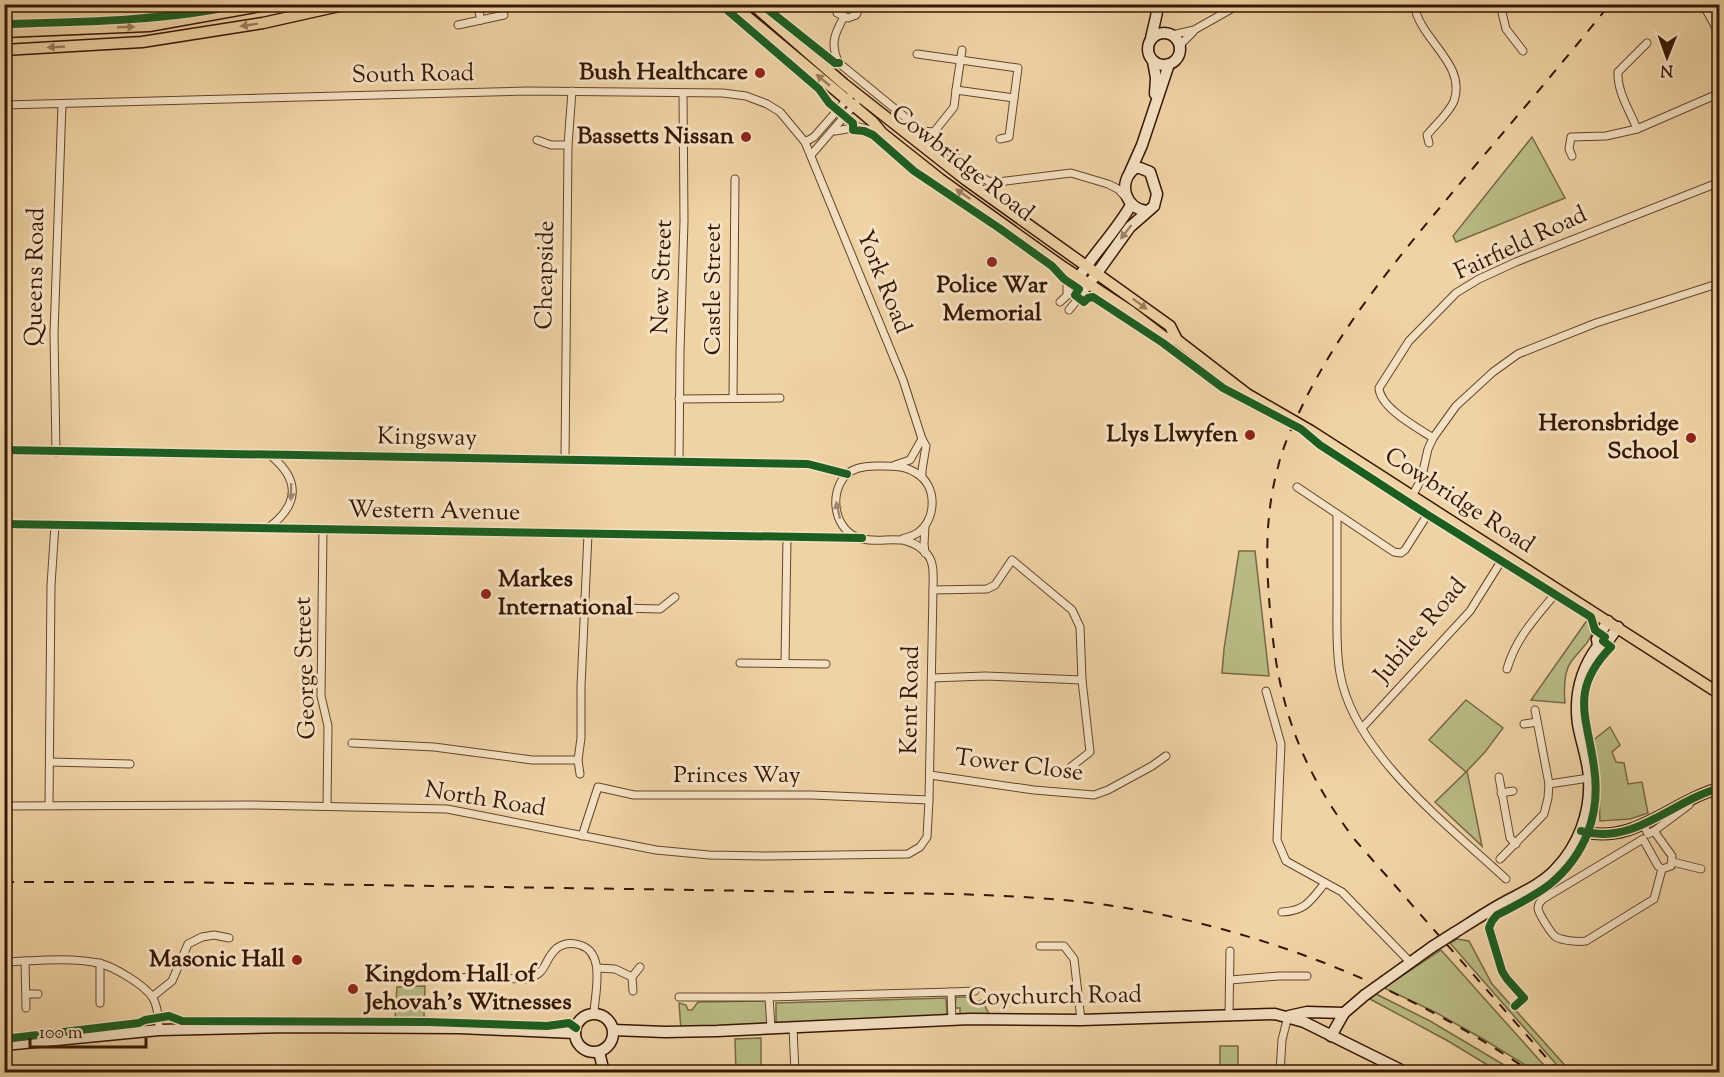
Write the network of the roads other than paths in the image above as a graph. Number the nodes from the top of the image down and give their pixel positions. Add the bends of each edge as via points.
1 (208, 4) edge
2 (272, 4) edge
3 (348, 4) edge
4 (477, 4) edge
5 (732, 4) edge
6 (752, 4) edge
7 (835, 4) edge
8 (861, 4) edge
9 (1158, 4) edge
10 (1240, 4) edge
11 (1414, 4) edge
12 (1500, 4) edge
13 (1703, 4) edge
14 (504, 15) dead end
15 (212, 16) junction
16 (1157, 16) junction
17 (844, 17) junction
18 (481, 20) junction
19 (458, 25) dead end
20 (1194, 30) junction
21 (4, 32) edge
22 (1170, 34) junction
23 (1719, 35) edge
24 (1152, 39) junction
25 (1647, 43) dead end
26 (1179, 46) junction
27 (4, 50) edge
28 (962, 50) dead end
29 (1523, 51) dead end
30 (917, 54) dead end
31 (960, 60) junction
32 (1153, 61) junction
33 (1169, 64) junction
34 (956, 90) junction
35 (572, 91) junction
36 (683, 93) junction
37 (1719, 93) edge
38 (1014, 98) junction
39 (854, 99) junction
40 (1155, 100) junction
41 (62, 104) junction
42 (4, 105) edge
43 (1637, 129) junction
44 (832, 132) junction
45 (934, 132) junction
46 (882, 133) junction
47 (1419, 135) dead end
48 (1000, 139) dead end
49 (537, 140) dead end
50 (805, 142) junction
51 (568, 145) junction
52 (1142, 145) junction
53 (811, 155) junction
54 (1572, 156) dead end
55 (1148, 170) junction
56 (1128, 175) junction
57 (735, 179) dead end
58 (1719, 182) edge
59 (1107, 184) junction
60 (1130, 203) junction
61 (1147, 211) junction
62 (1086, 266) junction
63 (1063, 267) junction
64 (1097, 273) junction
65 (1079, 277) junction
66 (1719, 283) edge
67 (1089, 284) junction
68 (1067, 294) junction
69 (1060, 302) dead end
70 (1069, 310) dead end
71 (1177, 340) junction
72 (734, 398) junction
73 (780, 398) dead end
74 (679, 399) junction
75 (1433, 438) junction
76 (922, 439) junction
77 (4, 450) edge
78 (56, 452) junction
79 (270, 455) junction
80 (565, 460) junction
81 (679, 462) junction
82 (893, 466) junction
83 (847, 474) junction
84 (922, 477) junction
85 (1297, 487) dead end
86 (1412, 496) junction
87 (1431, 509) junction
88 (1337, 514) junction
89 (4, 524) edge
90 (55, 525) junction
91 (925, 525) junction
92 (268, 528) junction
93 (323, 529) junction
94 (588, 534) junction
95 (787, 538) junction
96 (862, 538) junction
97 (902, 539) junction
98 (926, 553) junction
99 (1505, 555) junction
100 (1559, 589) junction
101 (933, 590) junction
102 (675, 597) dead end
103 (585, 607) junction
104 (1613, 624) junction
105 (785, 662) junction
106 (740, 663) dead end
107 (826, 664) dead end
108 (1507, 669) dead end
109 (932, 678) junction
110 (1082, 680) junction
111 (1266, 691) dead end
112 (1719, 694) edge
113 (1535, 710) dead end
114 (1537, 722) junction
115 (1524, 724) dead end
116 (1362, 729) junction
117 (352, 743) dead end
118 (1166, 756) dead end
119 (578, 760) junction
120 (50, 762) junction
121 (130, 764) dead end
122 (1067, 770) dead end
123 (580, 774) dead end
124 (930, 775) junction
125 (1498, 777) dead end
126 (1589, 778) junction
127 (1549, 784) junction
128 (1719, 788) edge
129 (1512, 791) dead end
130 (1502, 794) junction
131 (929, 800) junction
132 (50, 805) junction
133 (327, 805) junction
134 (4, 806) edge
135 (1581, 831) junction
136 (1647, 832) junction
137 (582, 836) junction
138 (1516, 844) junction
139 (920, 847) joint
140 (1500, 859) dead end
141 (1672, 862) junction
142 (1662, 869) junction
143 (1701, 869) dead end
144 (1506, 879) dead end
145 (1325, 883) junction
146 (1282, 912) dead end
147 (229, 938) dead end
148 (1040, 946) dead end
149 (1230, 951) dead end
150 (25, 961) junction
151 (4, 962) edge
152 (1410, 962) junction
153 (99, 963) junction
154 (640, 967) dead end
155 (597, 968) junction
156 (1308, 976) dead end
157 (440, 977) dead end
158 (632, 977) junction
159 (1230, 980) junction
160 (633, 991) dead end
161 (951, 992) junction
162 (975, 992) dead end
163 (27, 994) junction
164 (38, 994) dead end
165 (679, 997) dead end
166 (688, 997) junction
167 (769, 997) junction
168 (152, 998) junction
169 (100, 1003) dead end
170 (688, 1006) dead end
171 (26, 1008) dead end
172 (1344, 1012) junction
173 (594, 1013) junction
174 (1228, 1015) junction
175 (1288, 1016) junction
176 (952, 1020) junction
177 (1081, 1020) junction
178 (771, 1028) junction
179 (793, 1028) junction
180 (159, 1030) junction
181 (613, 1030) junction
182 (575, 1034) junction
183 (1331, 1036) junction
184 (4, 1045) edge
185 (599, 1052) junction
186 (604, 1072) edge
187 (795, 1072) edge
188 (1280, 1072) edge
189 (1405, 1072) edge

1 - 15 street
2 - 15 main road
3 -> 27 main road via 263,23 142,42
4 - 18 street
39 -> 5 main road, Cowbridge Road
6 - 39 main road, Cowbridge Road
7 - 17 street via 837,13
8 - 17 street via 856,15
9 - 16 main road
10 - 20 street
11 - 47 street via 1418,22 1451,66 1456,83 1453,102 1428,139
12 - 29 street via 1506,29 1522,41
13 - 23 street
14 - 18 street
21 -> 15 main road via 149,26
16 - 22 main road
16 - 24 main road
17 - 45 street via 833,46 839,63 922,131
18 - 19 street
20 - 22 street
20 - 26 street
22 - 24 main road
22 - 26 main road
24 - 32 main road via 1148,48
25 - 43 street via 1618,72
26 - 33 main road via 1176,58
28 - 31 street
30 - 31 street
31 - 34 street
31 - 38 street via 1018,68
32 - 33 main road
32 - 40 main road
33 - 40 main road
34 - 38 street
34 - 45 street via 954,107
35 - 36 street, South Road
35 - 41 street, South Road
35 - 51 street, Cheapside
36 - 50 street, South Road via 723,93 768,104 785,117
36 - 74 street, New Street
37 - 43 street
38 - 48 street via 1009,137
39 - 44 street
39 - 46 main road, Cowbridge Road
39 - 50 street
39 - 62 main road, Cowbridge Road
40 - 52 main road
41 - 42 street, South Road
41 - 78 street, Queens Road via 54,334
43 - 54 street via 1606,136 1571,137
44 - 46 street via 859,127
44 - 53 street
45 - 59 street via 938,143 988,181 1064,172
63 -> 46 main road, Cowbridge Road
49 - 51 street
50 - 53 street, York Road
51 - 80 street, Cheapside
52 - 55 main road
52 - 56 main road
53 - 76 street, York Road via 903,381
55 - 56 main road via 1135,168
55 - 61 main road via 1157,194 1154,206
56 - 59 street
56 - 60 main road via 1124,186
57 - 72 street, Castle Street
58 - 75 street, Fairfield Road via 1516,262 1456,293 1409,341 1379,388 1389,408
59 - 60 street via 1118,189
60 - 61 main road
60 - 62 main road via 1119,224
61 -> 64 main road via 1130,227
62 - 64 main road, Cowbridge Road
62 - 65 main road
63 - 65 main road, Cowbridge Road
63 - 68 street
64 - 67 main road
64 -> 71 main road, Cowbridge Road via 1171,327
65 - 67 main road, Cowbridge Road
65 - 68 street
66 - 75 street via 1596,323 1518,354 1456,405
67 - 70 street
67 - 71 main road, Cowbridge Road via 1164,337
68 - 69 street
71 - 86 main road, Cowbridge Road via 1247,394
72 - 73 street
72 - 74 street
74 - 81 street, New Street
75 - 86 street via 1421,480
76 - 82 street via 910,460
76 - 84 street, York Road via 927,446
77 - 78 street, Kingsway
78 - 79 street, Kingsway
79 - 80 street, Kingsway
79 -> 92 street via 289,476 293,490 291,504
80 - 81 street, Kingsway
81 - 83 street, Kingsway via 808,464
82 - 83 street via 861,467
82 - 84 street
96 -> 83 street via 842,523 835,506 837,490
84 - 91 street via 933,499
85 - 88 street
86 - 87 main road, Cowbridge Road
87 - 88 street via 1401,553
87 - 99 main road, Cowbridge Road
88 - 116 street via 1340,674 1347,701
89 - 90 street, Western Avenue
90 - 92 street, Western Avenue
90 - 120 street
91 - 97 street
91 - 98 street, Kent Road
92 - 93 street, Western Avenue
93 - 94 street, Western Avenue
93 - 133 street, George Street via 321,696 328,726
94 - 95 street, Western Avenue
94 - 103 street
95 - 96 street, Western Avenue
95 - 105 street
96 - 97 street
97 - 98 street
98 - 101 street, Kent Road via 932,564
99 - 100 main road, Cowbridge Road
99 - 116 street, Jubilee Road via 1470,611
100 - 104 main road, Cowbridge Road
100 - 108 street via 1526,628 1512,651
101 - 109 street, Kent Road
101 - 110 street via 987,589 995,585 1012,560 1072,610 1080,627
102 - 103 street via 660,609
103 - 119 street
104 - 112 main road, Cowbridge Road
104 - 126 main road via 1605,645 1598,646 1589,658 1580,679 1578,724
105 - 106 street
105 - 107 street
109 - 110 street
109 - 124 street, Kent Road
110 - 122 street via 1090,752
111 - 145 street via 1281,744 1277,840 1286,861
113 - 114 street
114 - 115 street
114 - 127 street
116 - 144 street via 1408,788
117 - 119 street via 434,747 532,760
118 - 124 street, Tower Close via 1094,795
119 - 123 street
120 - 121 street
120 - 132 street
124 - 131 street, Kent Road
125 - 130 street
126 - 127 street
126 - 135 main road
127 - 138 street via 1544,814
128 - 136 main road via 1692,798
129 - 130 street
130 - 138 street via 1510,838
131 - 137 street, Princes Way via 812,795 634,795 598,787
131 - 139 street, Kent Road via 927,837
132 - 133 street, North Road
132 - 134 street, North Road
133 - 137 street, North Road via 447,809
135 - 136 main road via 1609,835
135 - 152 main road, bridge via 1549,875 1535,886
136 - 141 street via 1672,856
136 - 142 street via 1655,863
136 - 142 street via 1542,899 1538,911 1557,937 1586,941 1654,899
137 - 139 street, North Road via 709,855 908,854
138 - 140 street
141 - 142 street
141 - 143 street
145 - 146 street via 1307,906
145 - 152 street via 1342,892
147 - 168 street via 214,935 188,944 172,981
148 - 177 street via 1064,946 1074,959
149 - 159 street
150 - 151 street
150 - 153 street
150 - 163 street
152 - 172 main road, bridge
153 - 168 street via 117,970
153 - 169 street
154 - 158 street
155 - 157 street via 586,947 569,943 556,950 536,977 525,980
155 - 158 street via 615,969
155 - 173 street
156 - 159 street
158 - 160 street
159 - 174 street
161 - 162 street
161 - 167 street
161 - 176 street
163 - 164 street
163 - 171 street
165 - 166 street
166 - 167 street
166 - 170 street
167 - 178 street
168 - 180 street
172 - 175 main road
172 - 183 main road
173 - 181 main road via 607,1019
173 - 182 main road via 581,1019
174 - 175 main road, Coychurch Road
174 - 177 main road, Coychurch Road
175 - 183 main road, Coychurch Road
175 - 188 street
176 - 177 main road, Coychurch Road
176 - 179 main road, Coychurch Road
178 - 179 main road, Coychurch Road
178 - 181 main road, Coychurch Road
179 - 187 street
180 - 182 main road via 459,1028
180 - 184 main road
181 - 185 main road via 610,1042
182 - 185 main road via 583,1048
183 - 189 main road, Coychurch Road
185 - 186 main road

